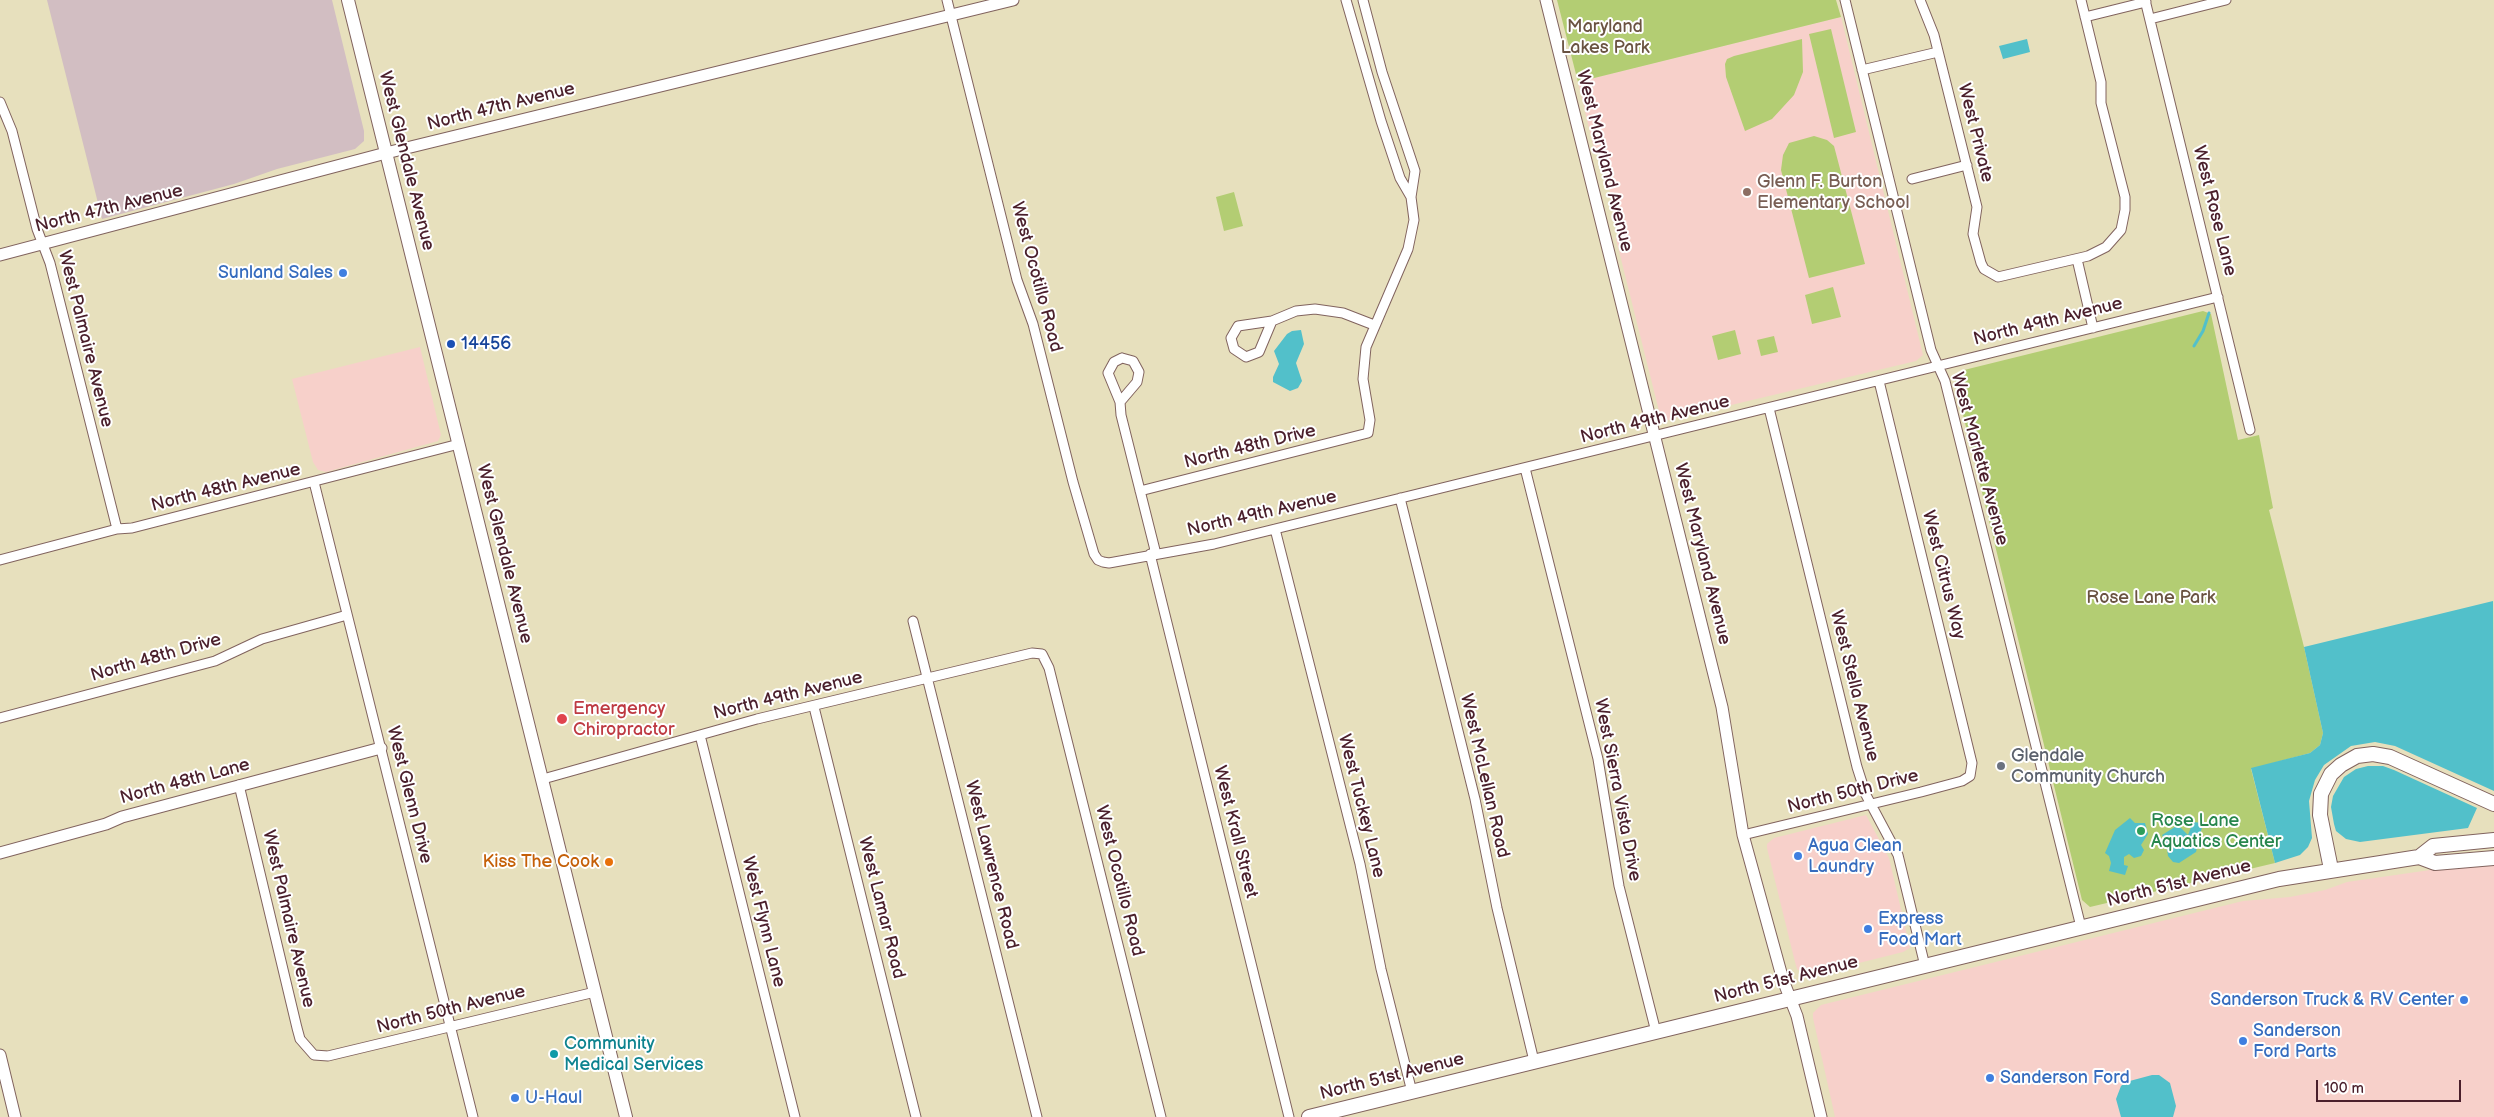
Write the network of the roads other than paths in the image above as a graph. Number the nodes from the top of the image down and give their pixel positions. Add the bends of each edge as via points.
1 (348, 0) edge
2 (947, 0) edge
3 (1013, 0) edge
4 (1346, 0) edge
5 (1363, 0) edge
6 (1546, 0) edge
7 (1845, 0) edge
8 (1920, 0) edge
9 (2081, 0) edge
10 (2226, 0) edge
11 (2145, 1) edge
12 (951, 15) junction
13 (2085, 17) junction
14 (2150, 19) junction
15 (1938, 52) junction
16 (1862, 70) junction
17 (0, 102) edge
18 (386, 153) junction
19 (1967, 165) junction
20 (1912, 179) dead end
21 (1412, 197) junction
22 (43, 244) junction
23 (0, 255) edge
24 (2077, 259) junction
25 (2218, 297) junction
26 (1272, 321) junction
27 (1374, 325) junction
28 (2093, 328) junction
29 (1937, 366) junction
30 (1879, 381) junction
31 (1120, 402) junction
32 (1770, 408) junction
33 (2250, 430) dead end
34 (1654, 436) junction
35 (459, 444) junction
36 (1525, 468) junction
37 (314, 482) junction
38 (1140, 491) junction
39 (1400, 498) junction
40 (116, 529) junction
41 (1275, 529) junction
42 (1153, 554) junction
43 (0, 560) edge
44 (1098, 560) joint
45 (347, 615) junction
46 (913, 621) dead end
47 (1042, 654) joint
48 (928, 678) junction
49 (814, 707) junction
50 (0, 718) edge
51 (700, 735) junction
52 (381, 748) junction
53 (1970, 776) joint
54 (543, 779) junction
55 (239, 785) junction
56 (1872, 804) junction
57 (2494, 804) edge
58 (1743, 835) junction
59 (2494, 840) edge
60 (0, 853) edge
61 (2419, 857) junction
62 (2494, 858) edge
63 (2331, 869) junction
64 (2081, 927) junction
65 (1925, 966) junction
66 (595, 992) junction
67 (1790, 998) junction
68 (451, 1027) junction
69 (1656, 1032) junction
70 (0, 1055) edge
71 (314, 1055) joint
72 (1534, 1061) junction
73 (1412, 1092) junction
74 (15, 1117) edge
75 (473, 1117) edge
76 (626, 1117) edge
77 (795, 1117) edge
78 (916, 1117) edge
79 (1037, 1117) edge
80 (1161, 1117) edge
81 (1289, 1117) edge
82 (1309, 1117) edge
83 (1821, 1117) edge

1 - 18 main road, West Glendale Avenue
2 - 12 street, West Ocotillo Road
3 - 12 street, North 47th Avenue
4 - 21 street via 1380,121 1400,178
5 - 21 street via 1382,72 1415,171
6 - 34 street, West Maryland Avenue
7 - 16 street, West Marlette Avenue
8 - 15 street, West Private
9 - 13 street
10 - 14 street
11 - 13 street
11 - 14 street, West Rose Lane
12 - 18 street, North 47th Avenue
12 - 44 street, West Ocotillo Road via 1018,280 1033,324 1089,539
13 - 24 street via 2101,82 2101,103 2125,197 2125,210 2121,230 2106,247
14 - 25 street, West Rose Lane
15 - 16 street
15 - 19 street, West Private
16 - 29 street, West Marlette Avenue
17 - 22 street, West Palmaire Avenue via 12,131 36,229
18 - 22 street, North 47th Avenue
18 - 35 main road, West Glendale Avenue
19 - 20 street
19 - 24 street, West Private via 1977,207 1973,234 1981,263 1990,272 1998,277 2005,276
21 - 27 street via 1414,220 1408,249
22 - 23 street, North 47th Avenue
22 - 40 street, West Palmaire Avenue
24 - 28 street
25 - 28 street, North 49th Avenue
25 - 33 street, West Rose Lane
26 - 26 street via 1238,326 1231,338 1234,350 1246,357 1259,352
26 - 27 street via 1296,311 1315,308 1343,312
27 - 38 street, North 48th Drive via 1366,347 1363,370 1370,420 1368,433
28 - 29 street, North 49th Avenue
29 - 30 street, North 49th Avenue
29 - 64 street, West Marlette Avenue via 1945,381
30 - 32 street, North 49th Avenue
30 - 53 street, West Citrus Way via 1972,763
31 - 31 street, West Krall Street via 1139,377 1136,364 1127,358 1114,362 1108,373
31 - 38 street, West Krall Street
32 - 34 street, North 49th Avenue
32 - 56 street, West Stella Avenue via 1857,768
34 - 36 street, North 49th Avenue
34 - 58 street, West Maryland Avenue via 1722,707
35 - 37 street, North 48th Avenue
35 - 54 main road, West Glendale Avenue
36 - 39 street, North 49th Avenue
36 - 69 street, West Sierra Vista Drive via 1598,759 1619,886
37 - 40 street, North 48th Avenue via 132,528
37 - 45 street, West Glenn Drive
38 - 42 street, West Krall Street
39 - 41 street, North 49th Avenue
39 - 72 street, West McLellan Road via 1475,799
40 - 43 street, North 48th Avenue
41 - 42 street, North 49th Avenue
41 - 73 street, West Tuckey Lane via 1360,864 1380,969
42 - 44 street, North 49th Avenue via 1109,563
42 - 81 street, West Krall Street
45 - 50 street, North 48th Drive via 262,639 215,661
45 - 52 street, West Glenn Drive
46 - 48 street, West Lawrence Road
47 - 48 street, North 49th Avenue via 1032,653
47 - 80 street, West Ocotillo Road via 1050,668
48 - 49 street, North 49th Avenue
48 - 79 street, West Lawrence Road
49 - 51 street, North 49th Avenue
49 - 78 street, West Lamar Road
51 - 54 street, North 49th Avenue
51 - 77 street, West Flynn Lane
52 - 55 street, North 48th Lane
52 - 68 street, West Glenn Drive
53 - 56 street, North 50th Drive via 1962,781
54 - 66 main road, West Glendale Avenue
55 - 60 street, North 48th Lane
55 - 71 street, West Palmaire Avenue via 300,1039
56 - 58 street, North 50th Drive
56 - 65 street, West Stella Avenue via 1898,855
57 - 63 main road via 2390,757 2358,756 2336,769 2327,779 2321,794 2320,815
58 - 67 street, West Maryland Avenue
59 - 61 main road, North 51st Avenue via 2432,846
61 - 62 main road, North 51st Avenue via 2435,863
61 - 63 main road, North 51st Avenue
63 - 64 main road, North 51st Avenue
64 - 65 main road, North 51st Avenue
65 - 67 main road, North 51st Avenue
66 - 68 street, North 50th Avenue
66 - 76 main road, West Glendale Avenue
67 - 69 main road, North 51st Avenue
67 - 83 street, West Maryland Avenue
68 - 71 street, North 50th Avenue via 328,1056
68 - 75 street, West Glenn Drive
69 - 72 main road, North 51st Avenue
70 - 74 street
72 - 73 main road, North 51st Avenue
73 - 82 main road, North 51st Avenue

